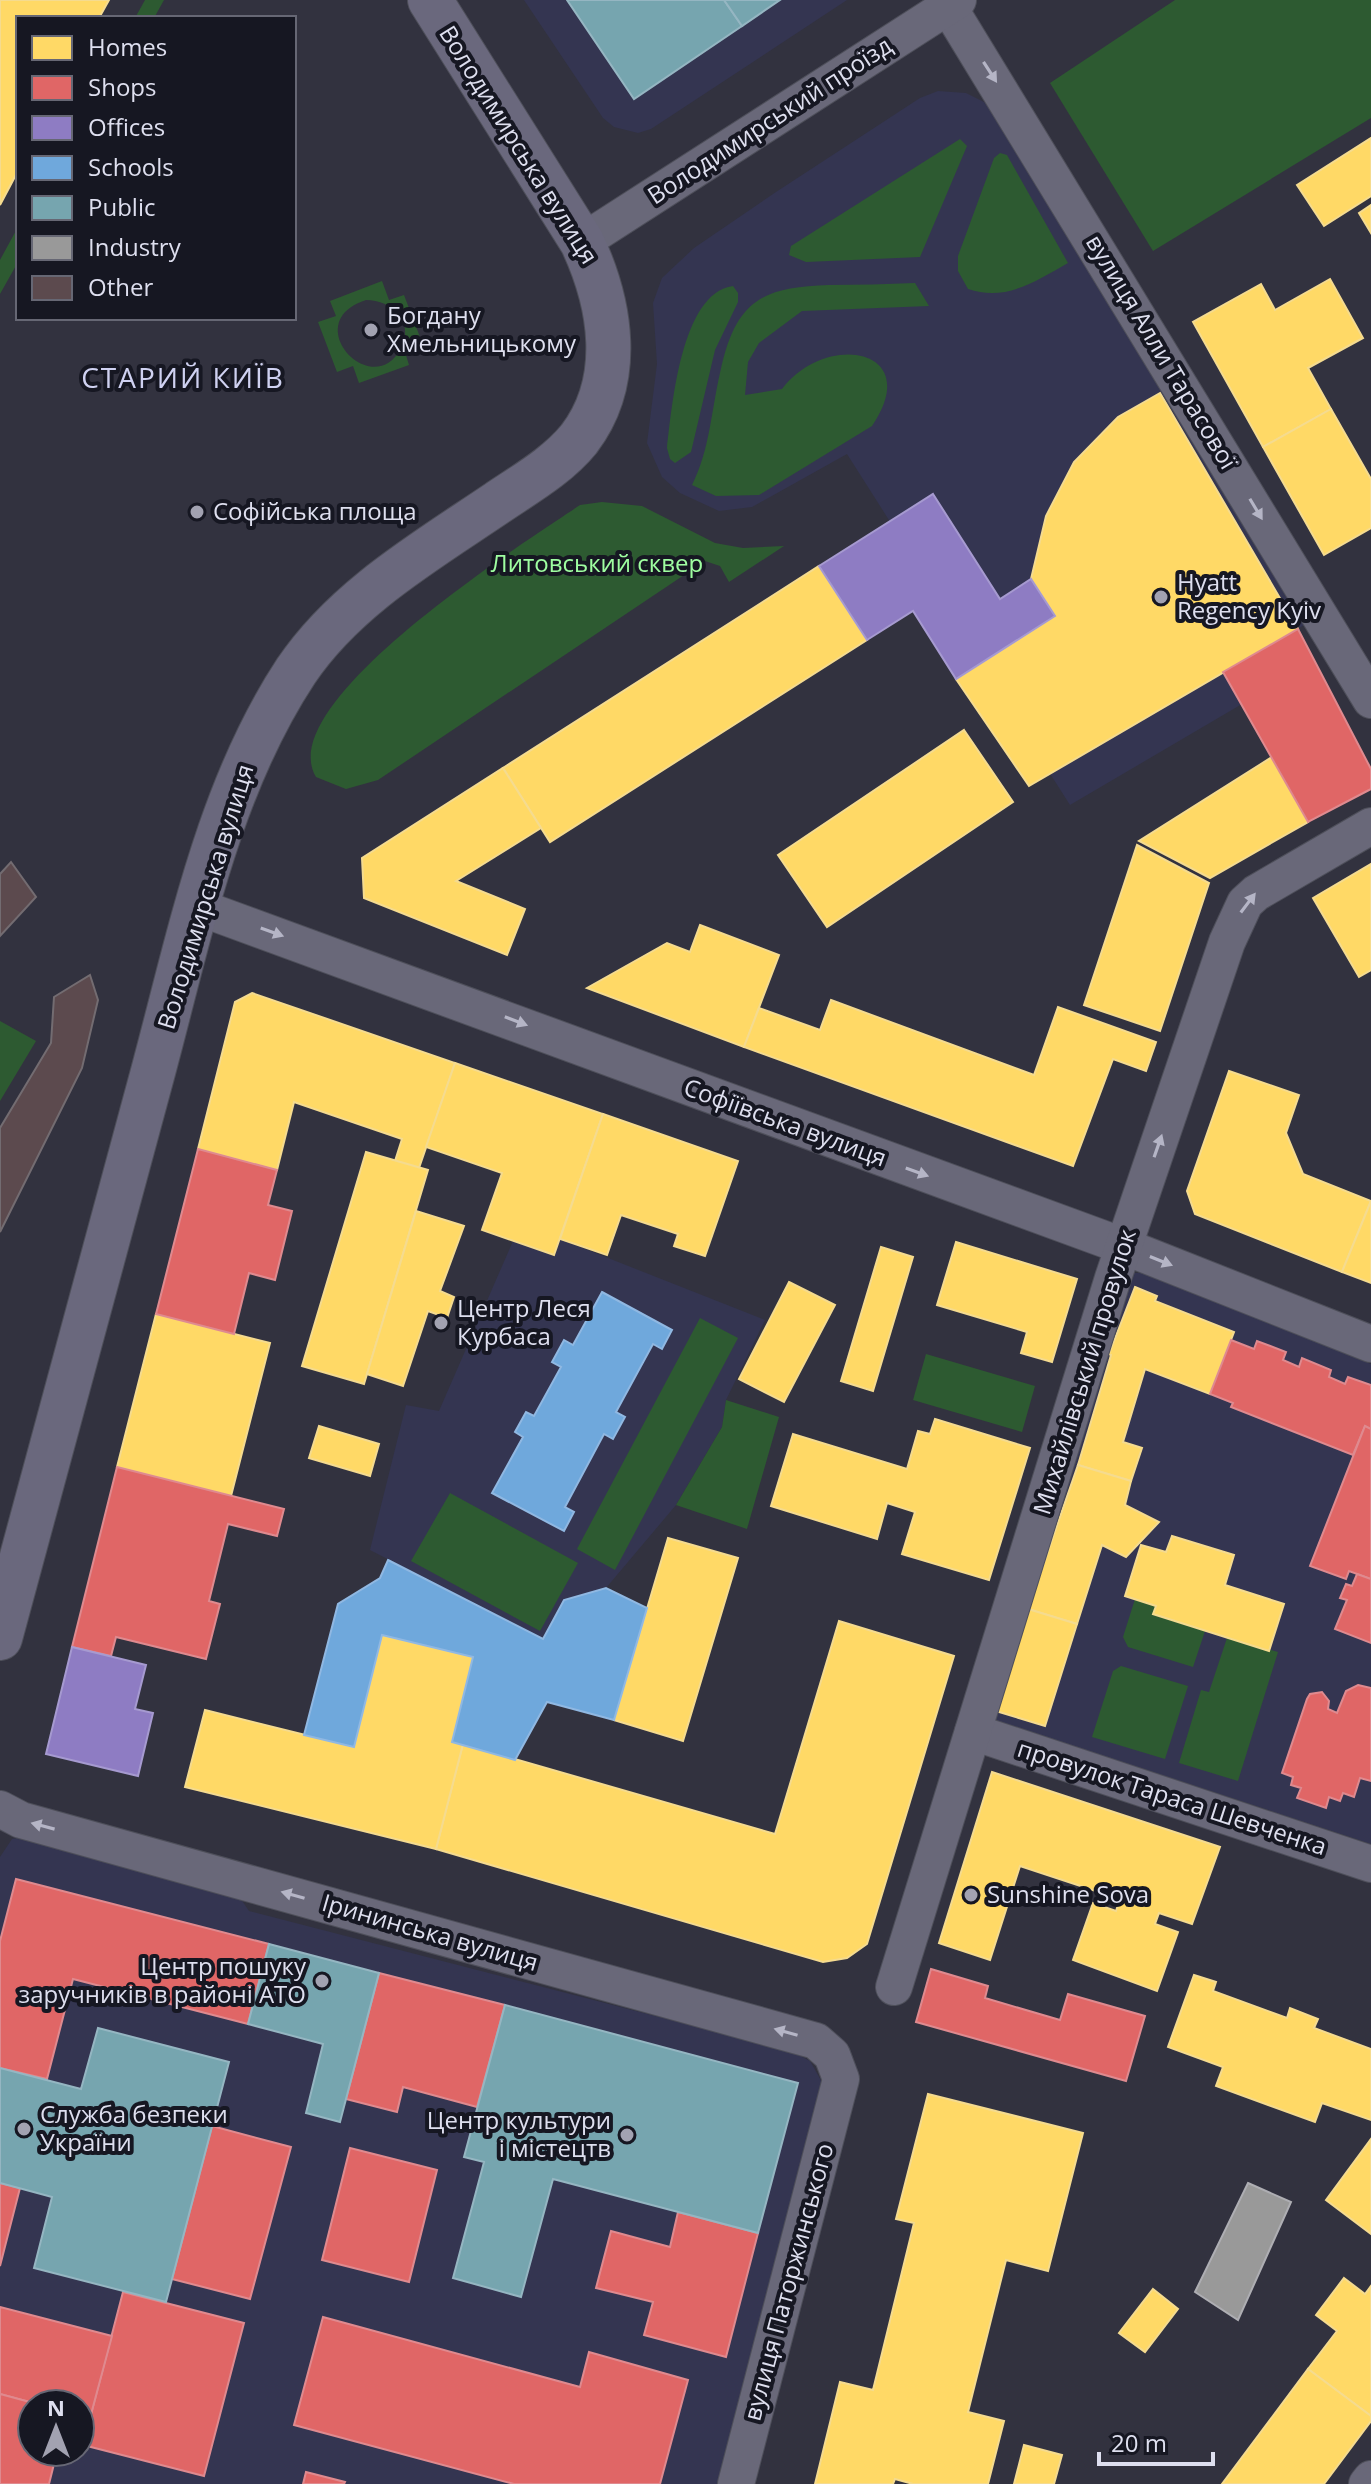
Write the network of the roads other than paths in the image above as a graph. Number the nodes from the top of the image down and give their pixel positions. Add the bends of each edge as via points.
1 (427, 2) edge
2 (953, 3) edge
3 (582, 242) junction
4 (1371, 700) edge
5 (1371, 826) edge
6 (198, 907) junction
7 (1123, 1246) junction
8 (1371, 1344) edge
9 (0, 1638) edge
10 (973, 1732) junction
11 (0, 1809) edge
12 (1371, 1864) edge
13 (894, 1987) dead end
14 (841, 2079) joint
15 (1371, 2479) edge
16 (736, 2484) edge
17 (1367, 2484) edge

1 - 3 main road, Володимирська вулиця
2 - 3 street, Володимирський проїзд
2 -> 4 street, вулиця Алли Тарасової
3 - 6 main road, Володимирська вулиця via 598,276 609,362 602,394 580,437 556,462 396,572 342,616 298,668 254,744
7 -> 5 street, Михайлівський провулок via 1245,903
6 -> 7 street, Софіївська вулиця
6 - 9 main road, Володимирська вулиця
7 -> 8 street, Софіївська вулиця
7 - 10 street, Михайлівський провулок
10 - 12 street, провулок Тараса Шевченка
10 - 13 street, Михайлівський провулок
14 -> 11 street, Ірининська вулиця via 832,2055 816,2041 21,1820
14 - 16 street, вулиця Паторжинського
15 - 17 street

